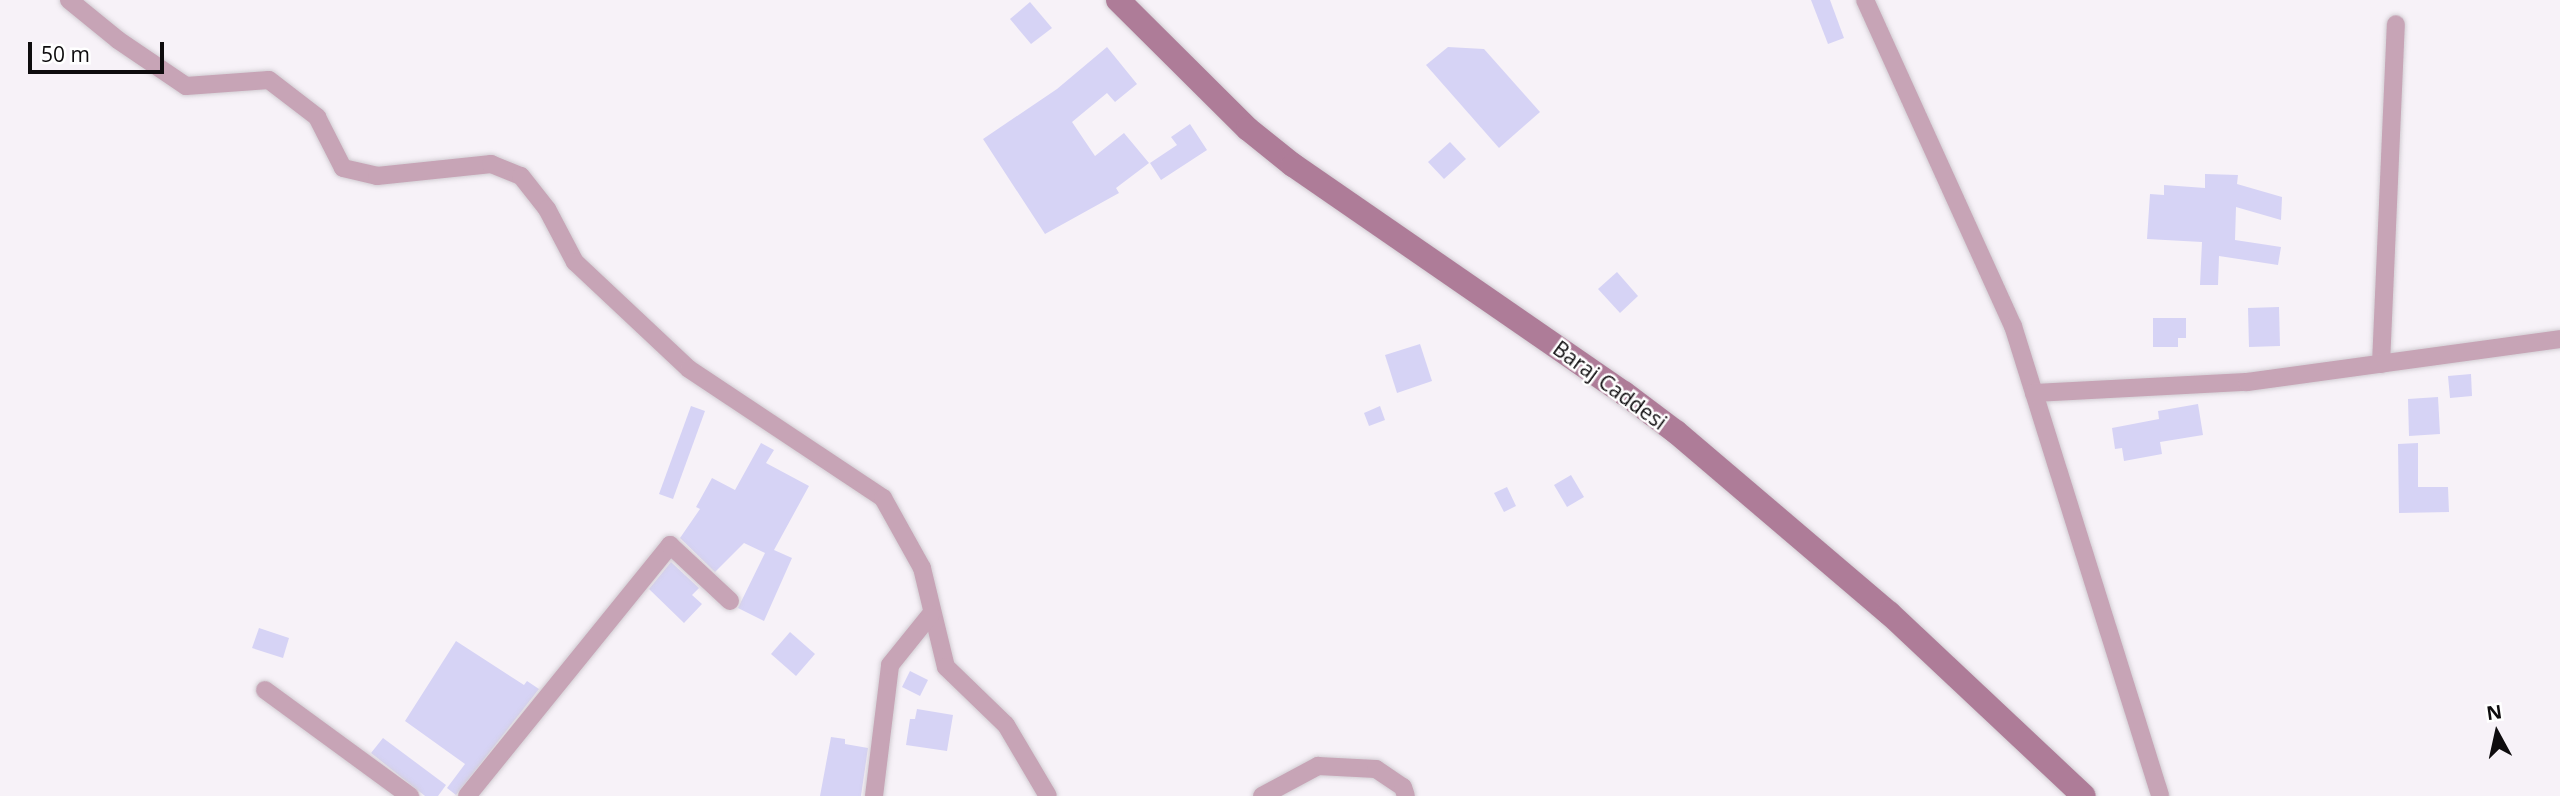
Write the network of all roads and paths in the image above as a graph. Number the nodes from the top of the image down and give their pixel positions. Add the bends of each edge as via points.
1 (69, 0) edge
2 (1118, 0) edge
3 (1865, 0) edge
4 (2396, 24) dead end
5 (2560, 339) edge
6 (2381, 364) junction
7 (2034, 393) junction
8 (730, 601) dead end
9 (931, 614) junction
10 (265, 690) dead end
11 (410, 796) edge
12 (467, 796) edge
13 (874, 796) edge
14 (1048, 796) edge
15 (1262, 796) edge
16 (1406, 796) edge
17 (2084, 796) edge
18 (2160, 796) edge

1 - 9 street via 186,86 269,80 317,117 343,168 377,176 491,164 521,176 547,209 575,262 689,369 883,498 922,568
2 - 17 main road, Baraj Caddesi via 1248,129 1293,165 1676,432 1889,612
3 - 7 street via 2013,326
4 - 6 street
5 - 6 street
6 - 7 street via 2247,382
7 - 18 street
8 - 12 street via 670,545
9 - 13 street via 890,665
9 - 14 street via 946,667 1006,725
10 - 11 street
15 - 16 street via 1318,766 1376,769 1403,787

